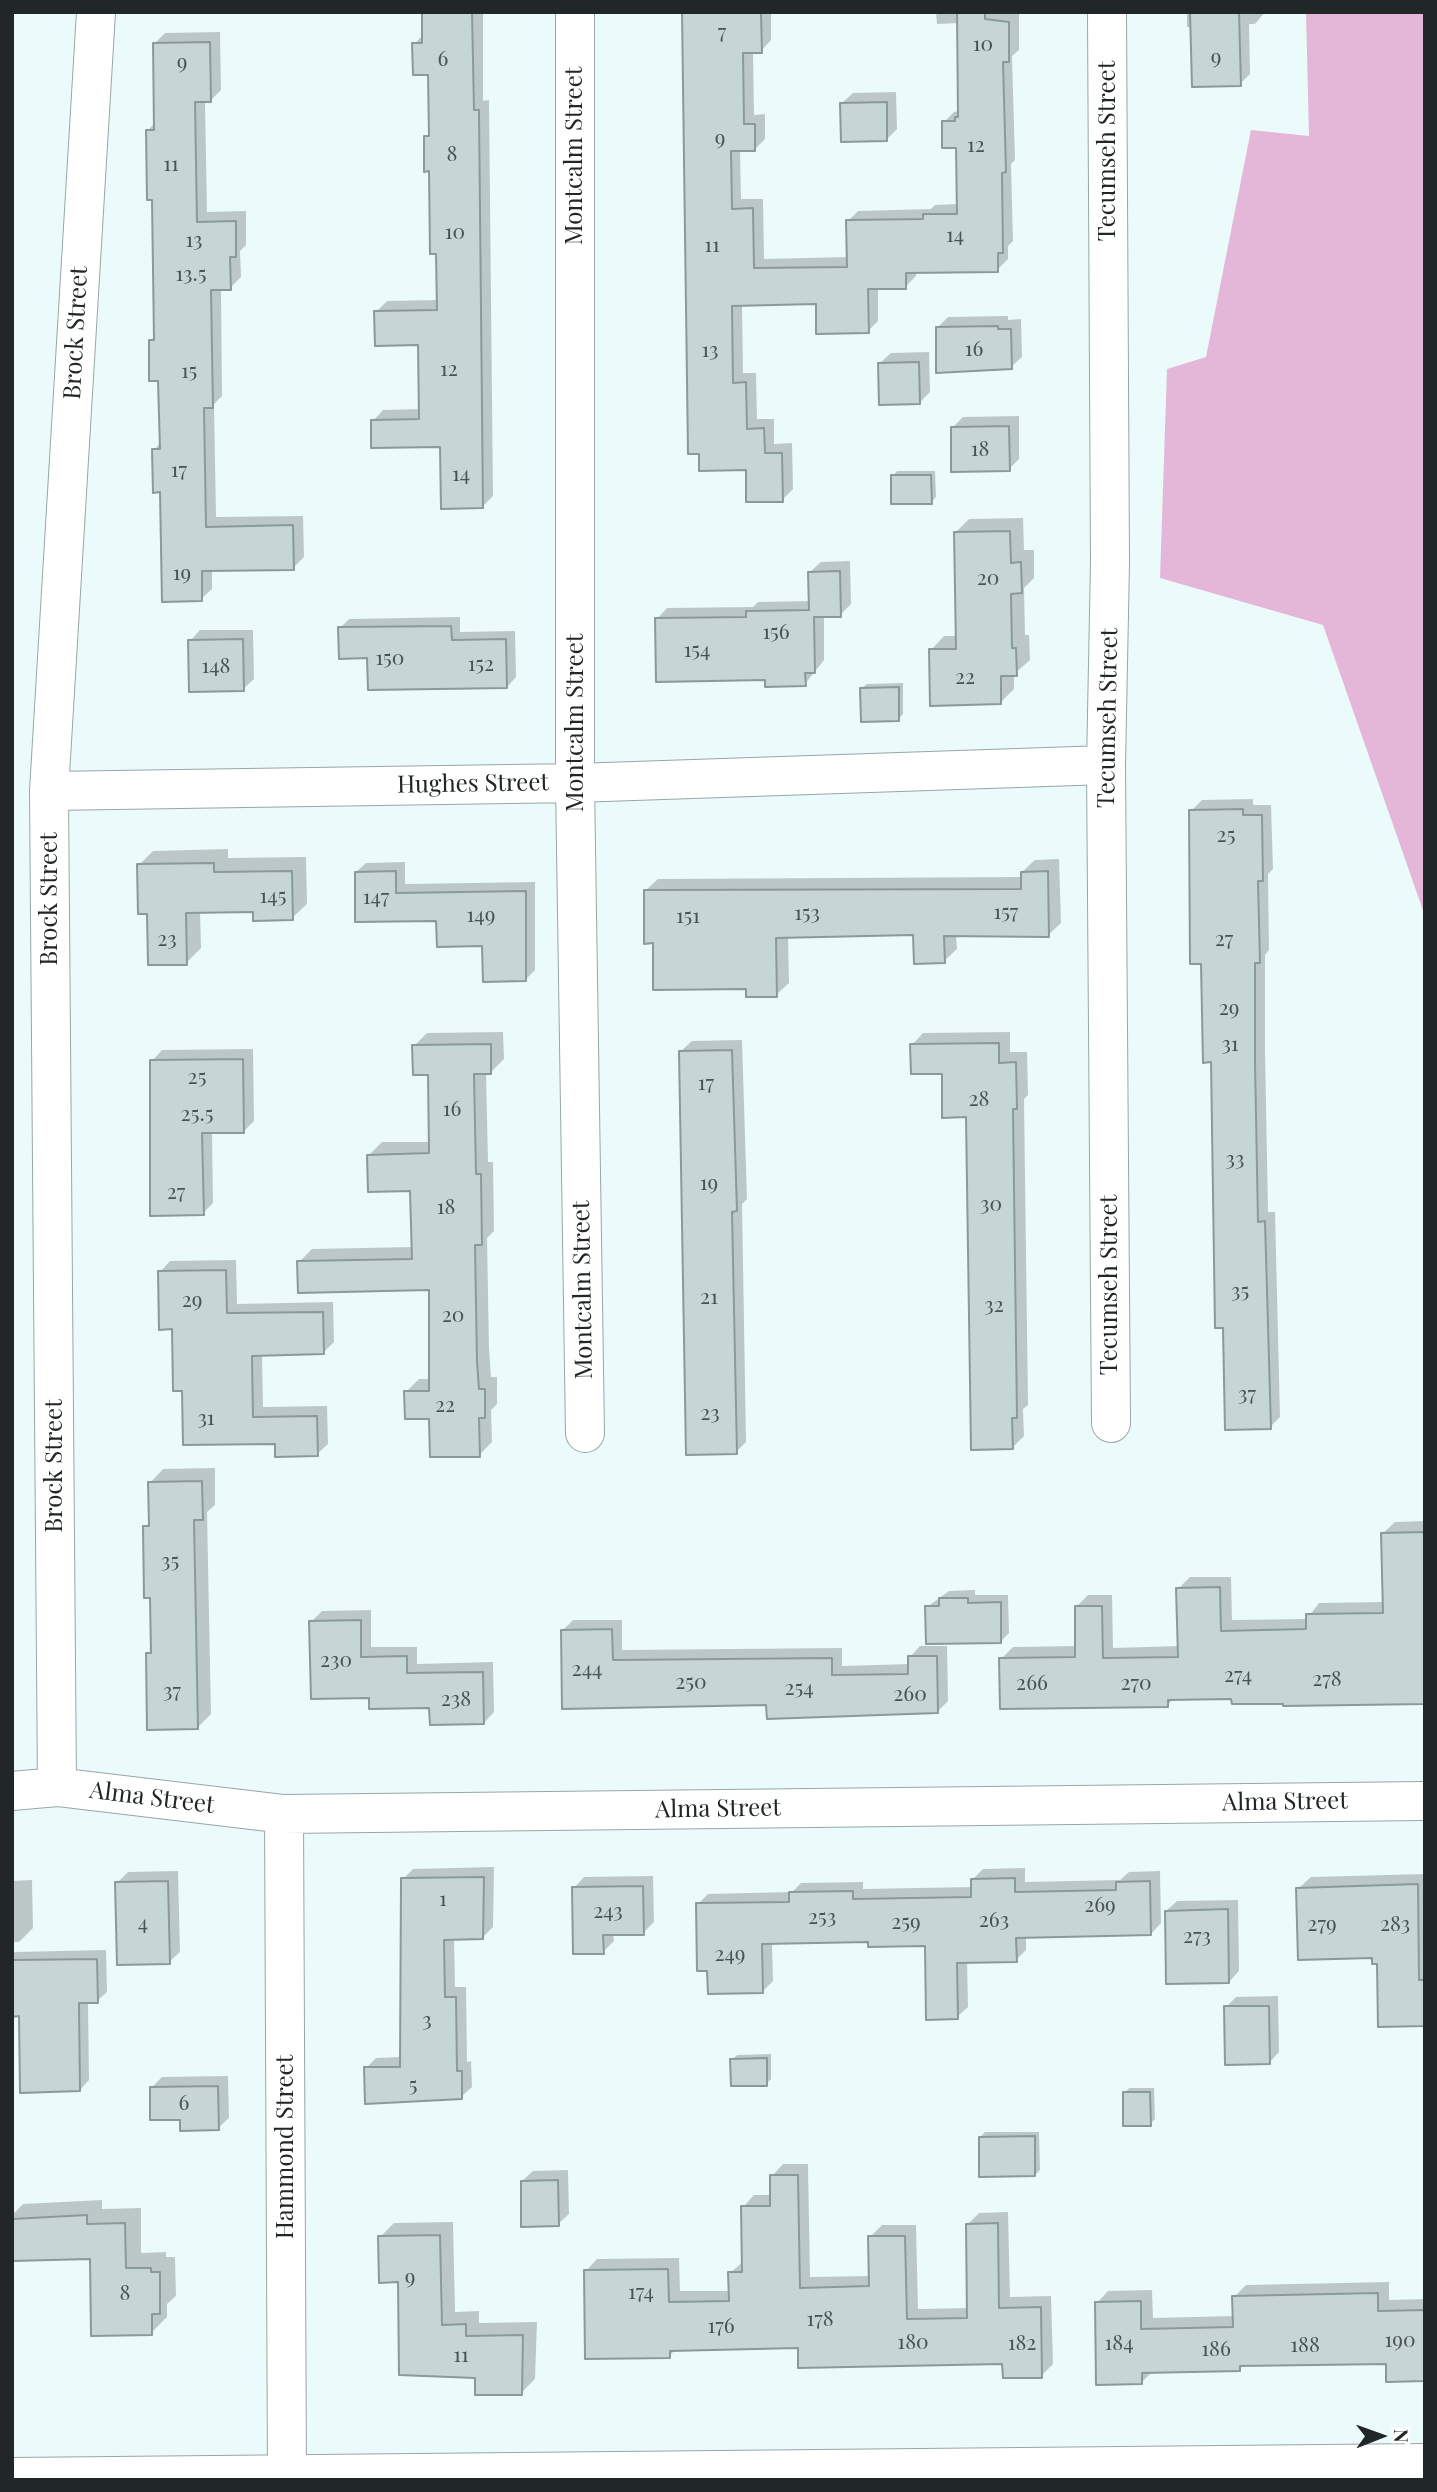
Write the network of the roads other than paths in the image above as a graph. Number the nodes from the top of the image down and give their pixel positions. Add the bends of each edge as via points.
1 (96, 12) edge
2 (575, 12) edge
3 (1107, 12) edge
4 (1106, 765) junction
5 (575, 783) junction
6 (49, 791) junction
7 (1111, 1423) dead end
8 (586, 1433) dead end
9 (57, 1787) junction
10 (12, 1791) edge
11 (1425, 1801) edge
12 (284, 1814) junction
13 (1425, 2463) edge
14 (12, 2477) edge
15 (287, 2477) edge

1 - 6 street, Brock Street
2 - 5 street, Montcalm Street
3 - 4 street, Tecumseh Street via 1110,562
4 - 5 street, Hughes Street
4 - 7 street, Tecumseh Street
5 - 6 street, Hughes Street
5 - 8 street, Montcalm Street
6 - 9 street, Brock Street
9 - 10 street, Alma Street
9 - 12 street, Alma Street
11 - 12 street, Alma Street
12 - 15 street, Hammond Street
13 - 15 street
14 - 15 street

